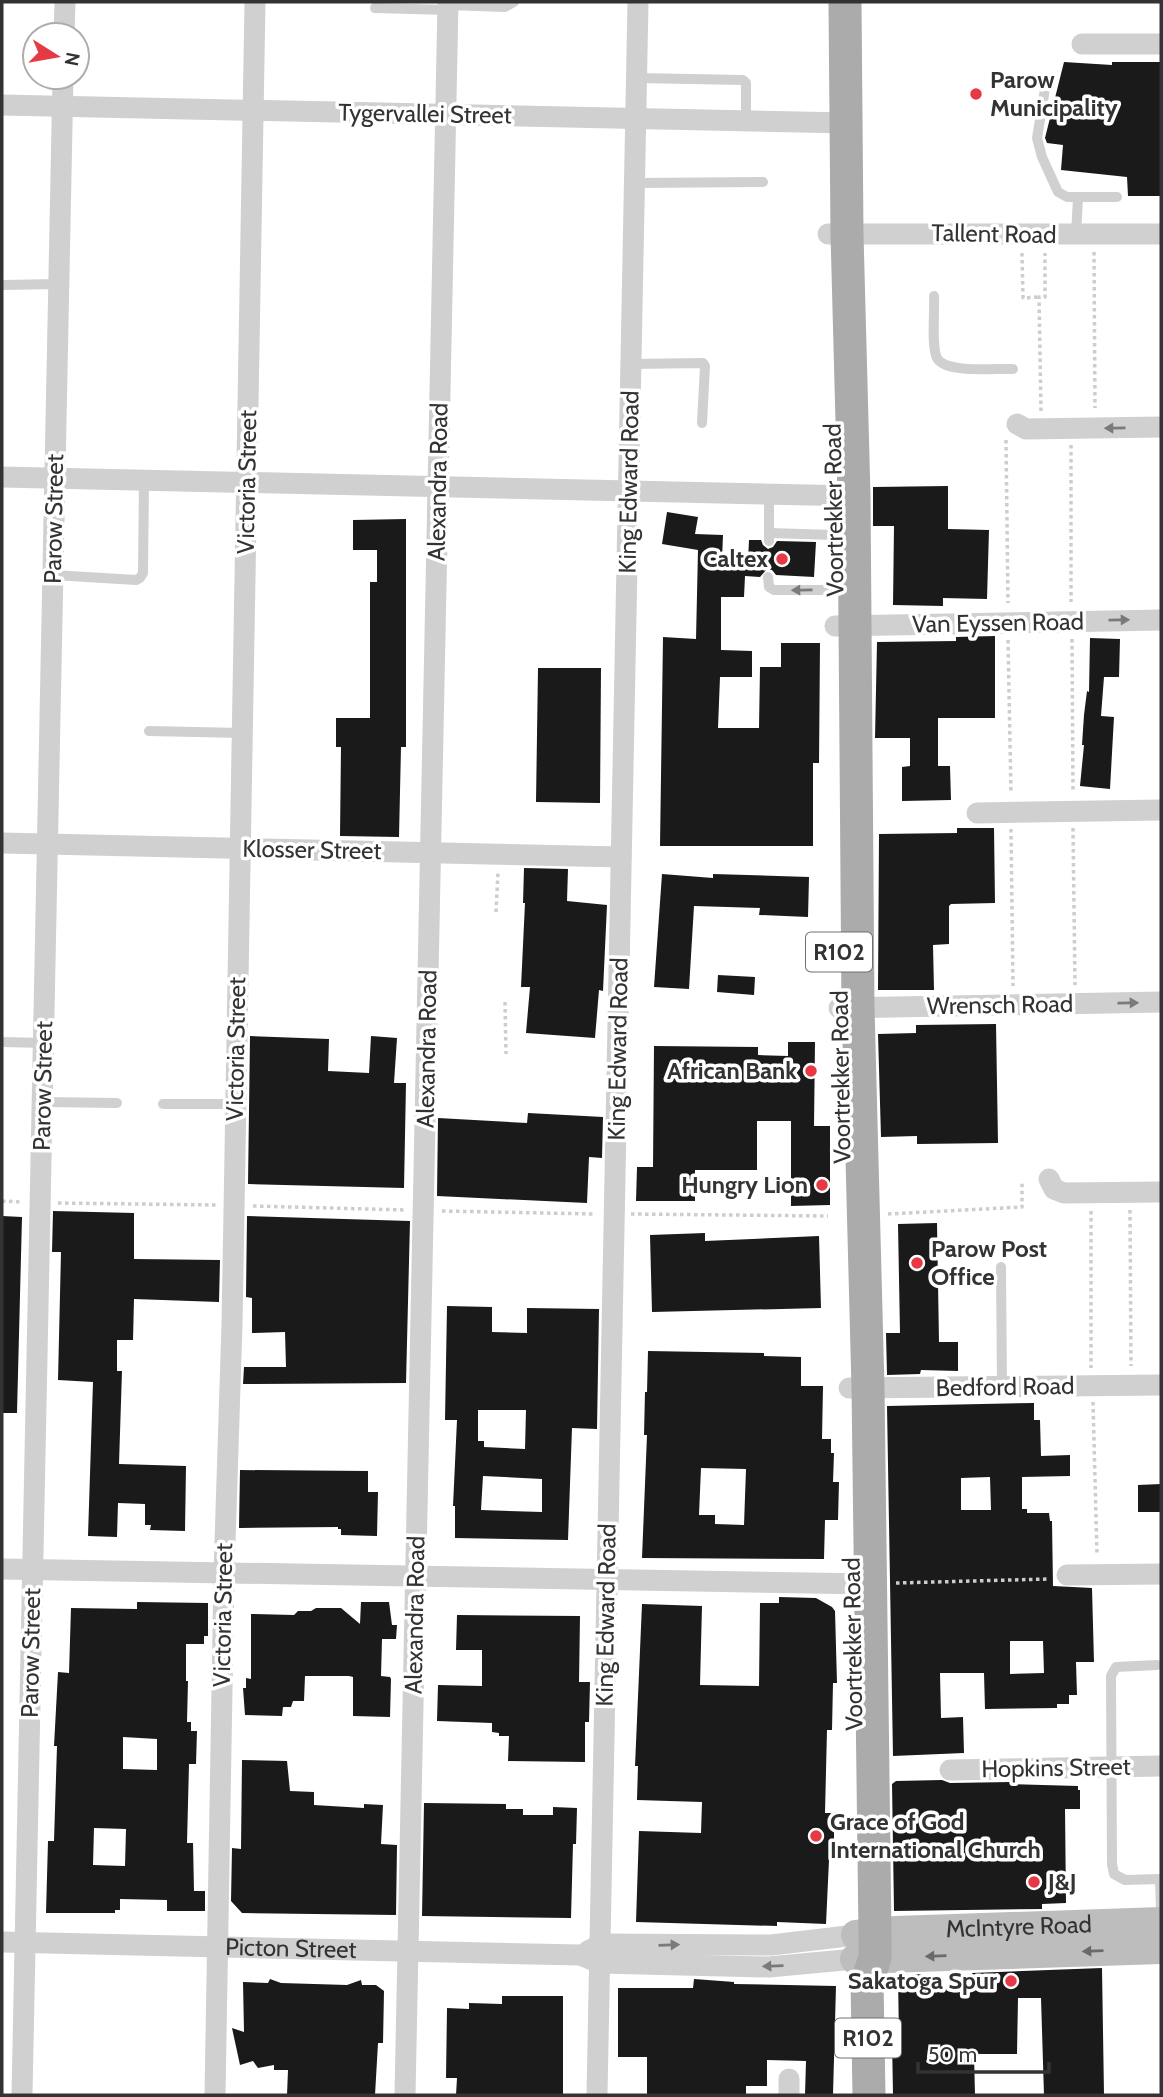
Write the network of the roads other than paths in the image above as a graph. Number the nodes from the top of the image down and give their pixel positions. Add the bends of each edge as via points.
1 (65, 2) edge
2 (255, 2) edge
3 (514, 2) edge
4 (638, 2) edge
5 (826, 2) edge
6 (845, 2) edge
7 (448, 5) edge
8 (375, 8) dead end
9 (64, 21) edge
10 (1082, 44) dead end
11 (1161, 44) edge
12 (637, 78) junction
13 (1045, 89) dead end
14 (63, 91) edge
15 (2, 106) edge
16 (62, 107) junction
17 (254, 111) junction
18 (446, 115) junction
19 (636, 117) junction
20 (746, 120) junction
21 (839, 123) junction
22 (763, 182) dead end
23 (635, 183) junction
24 (1117, 197) dead end
25 (1078, 198) junction
26 (837, 234) junction
27 (1161, 234) edge
28 (1085, 241) junction
29 (59, 284) junction
30 (2, 285) edge
31 (934, 296) dead end
32 (631, 364) junction
33 (1013, 369) dead end
34 (702, 423) dead end
35 (1161, 427) edge
36 (1012, 429) road end
37 (2, 477) edge
38 (55, 478) junction
39 (145, 480) junction
40 (247, 483) junction
41 (438, 487) junction
42 (628, 492) junction
43 (769, 495) junction
44 (844, 496) junction
45 (835, 535) junction
46 (53, 575) junction
47 (768, 582) dead end
48 (835, 590) junction
49 (1161, 620) edge
50 (845, 626) junction
51 (149, 732) dead end
52 (242, 733) junction
53 (1161, 810) edge
54 (977, 813) dead end
55 (2, 843) edge
56 (48, 844) junction
57 (240, 848) junction
58 (431, 853) junction
59 (621, 857) junction
60 (1161, 1002) edge
61 (848, 1007) junction
62 (2, 1042) edge
63 (44, 1043) junction
64 (43, 1102) junction
65 (117, 1103) dead end
66 (163, 1104) dead end
67 (234, 1104) junction
68 (1049, 1179) dead end
69 (1161, 1192) edge
70 (1001, 1267) dead end
71 (1161, 1385) edge
72 (1002, 1387) junction
73 (858, 1388) junction
74 (2, 1569) edge
75 (33, 1570) junction
76 (224, 1573) junction
77 (1161, 1574) edge
78 (416, 1575) junction
79 (1059, 1577) road end
80 (606, 1578) junction
81 (861, 1584) junction
82 (1157, 1665) dead end
83 (1161, 1766) edge
84 (1111, 1767) junction
85 (950, 1770) dead end
86 (1161, 1911) edge
87 (1161, 1922) edge
88 (2, 1942) edge
89 (26, 1943) junction
90 (219, 1947) junction
91 (1161, 1949) edge
92 (408, 1951) junction
93 (601, 1954) junction
94 (865, 1954) junction
95 (22, 2095) edge
96 (215, 2095) edge
97 (405, 2095) edge
98 (597, 2095) edge
99 (869, 2095) edge

1 - 9 street
2 - 17 street, Victoria Street
3 - 7 lane via 505,7
4 - 12 street, King Edward Road
5 - 21 main road, Voortrekker Road / R102
6 - 21 main road, Voortrekker Road / R102
7 - 8 lane
7 - 18 street, Alexandra Road
10 - 11 street
12 - 19 street, King Edward Road
12 - 20 lane via 743,80
13 - 25 lane via 1037,138 1042,157 1058,192
14 - 16 street, Parow Street
15 - 16 street, Tygervallei Street
16 - 17 street, Tygervallei Street
16 - 29 street, Parow Street
17 - 18 street, Tygervallei Street
17 - 40 street, Victoria Street
18 - 19 street, Tygervallei Street
18 - 41 street, Alexandra Road
19 - 20 street, Tygervallei Street
19 - 23 street, King Edward Road
20 - 21 street, Tygervallei Street
21 - 26 main road, Voortrekker Road / R102
22 - 23 lane
23 - 32 street, King Edward Road
24 - 25 lane
25 - 28 lane
26 - 28 street, Tallent Road
26 - 44 main road, Voortrekker Road / R102
27 - 28 street, Tallent Road
29 - 30 lane
29 - 38 street, Parow Street
31 - 33 lane via 935,348 940,362 950,368
32 - 34 lane via 703,363
32 - 42 street, King Edward Road
35 -> 36 street via 1070,434
37 - 38 street
38 - 39 street
38 - 46 street, Parow Street
39 - 40 street
39 - 46 lane via 140,578
40 - 41 street
40 - 52 street, Victoria Street
41 - 42 street
41 - 58 street, Alexandra Road
42 - 43 street
42 - 59 street, King Edward Road
43 - 44 street
43 - 45 lane via 769,537
44 - 45 main road, Voortrekker Road / R102
44 - 50 main road, Voortrekker Road / R102
45 - 48 main road, Voortrekker Road / R102
46 - 56 street, Parow Street
48 -> 47 lane via 777,590
48 - 50 main road, Voortrekker Road / R102
50 -> 49 street, Van Eyssen Road
50 - 61 main road, Voortrekker Road / R102
51 - 52 lane
52 - 57 street, Victoria Street
53 - 54 street
55 - 56 street, Klosser Street
56 - 57 street, Klosser Street
56 - 63 street, Parow Street
57 - 58 street, Klosser Street
57 - 67 street, Victoria Street
58 - 59 street, Klosser Street
58 - 78 street, Alexandra Road
59 - 80 street, King Edward Road
61 -> 60 street, Wrensch Road
61 - 73 main road, Voortrekker Road / R102
62 - 63 lane
63 - 64 street, Parow Street
64 - 65 lane
64 - 75 street, Parow Street
66 - 67 lane
67 - 76 street, Victoria Street
68 - 69 street via 1054,1189 1064,1193
70 - 72 lane
71 - 72 street, Bedford Road
72 - 73 street, Bedford Road
73 - 81 main road, Voortrekker Road / R102
74 - 75 street
75 - 76 street
75 - 89 street, Parow Street
76 - 78 street
76 - 90 street, Victoria Street
77 - 79 street
78 - 80 street
78 - 92 street, Alexandra Road
80 - 81 street
80 - 93 street, King Edward Road
81 - 94 main road, Voortrekker Road / R102
82 - 84 lane via 1112,1670
83 - 84 street, Hopkins Street
84 - 85 street, Hopkins Street
84 - 86 lane via 1112,1869 1121,1879 1160,1879
87 - 94 main road, McIntyre Road
88 - 89 street, Picton Street
89 - 90 street, Picton Street
89 - 95 street, Parow Street
90 - 92 street, Picton Street
90 - 96 street, Victoria Street
91 -> 94 main road, McIntyre Road
92 - 93 street, Picton Street
92 - 97 street, Alexandra Road
93 - 94 street, Picton Street via 769,1967
93 - 98 street, King Edward Road
94 - 99 main road, Voortrekker Road / R102

